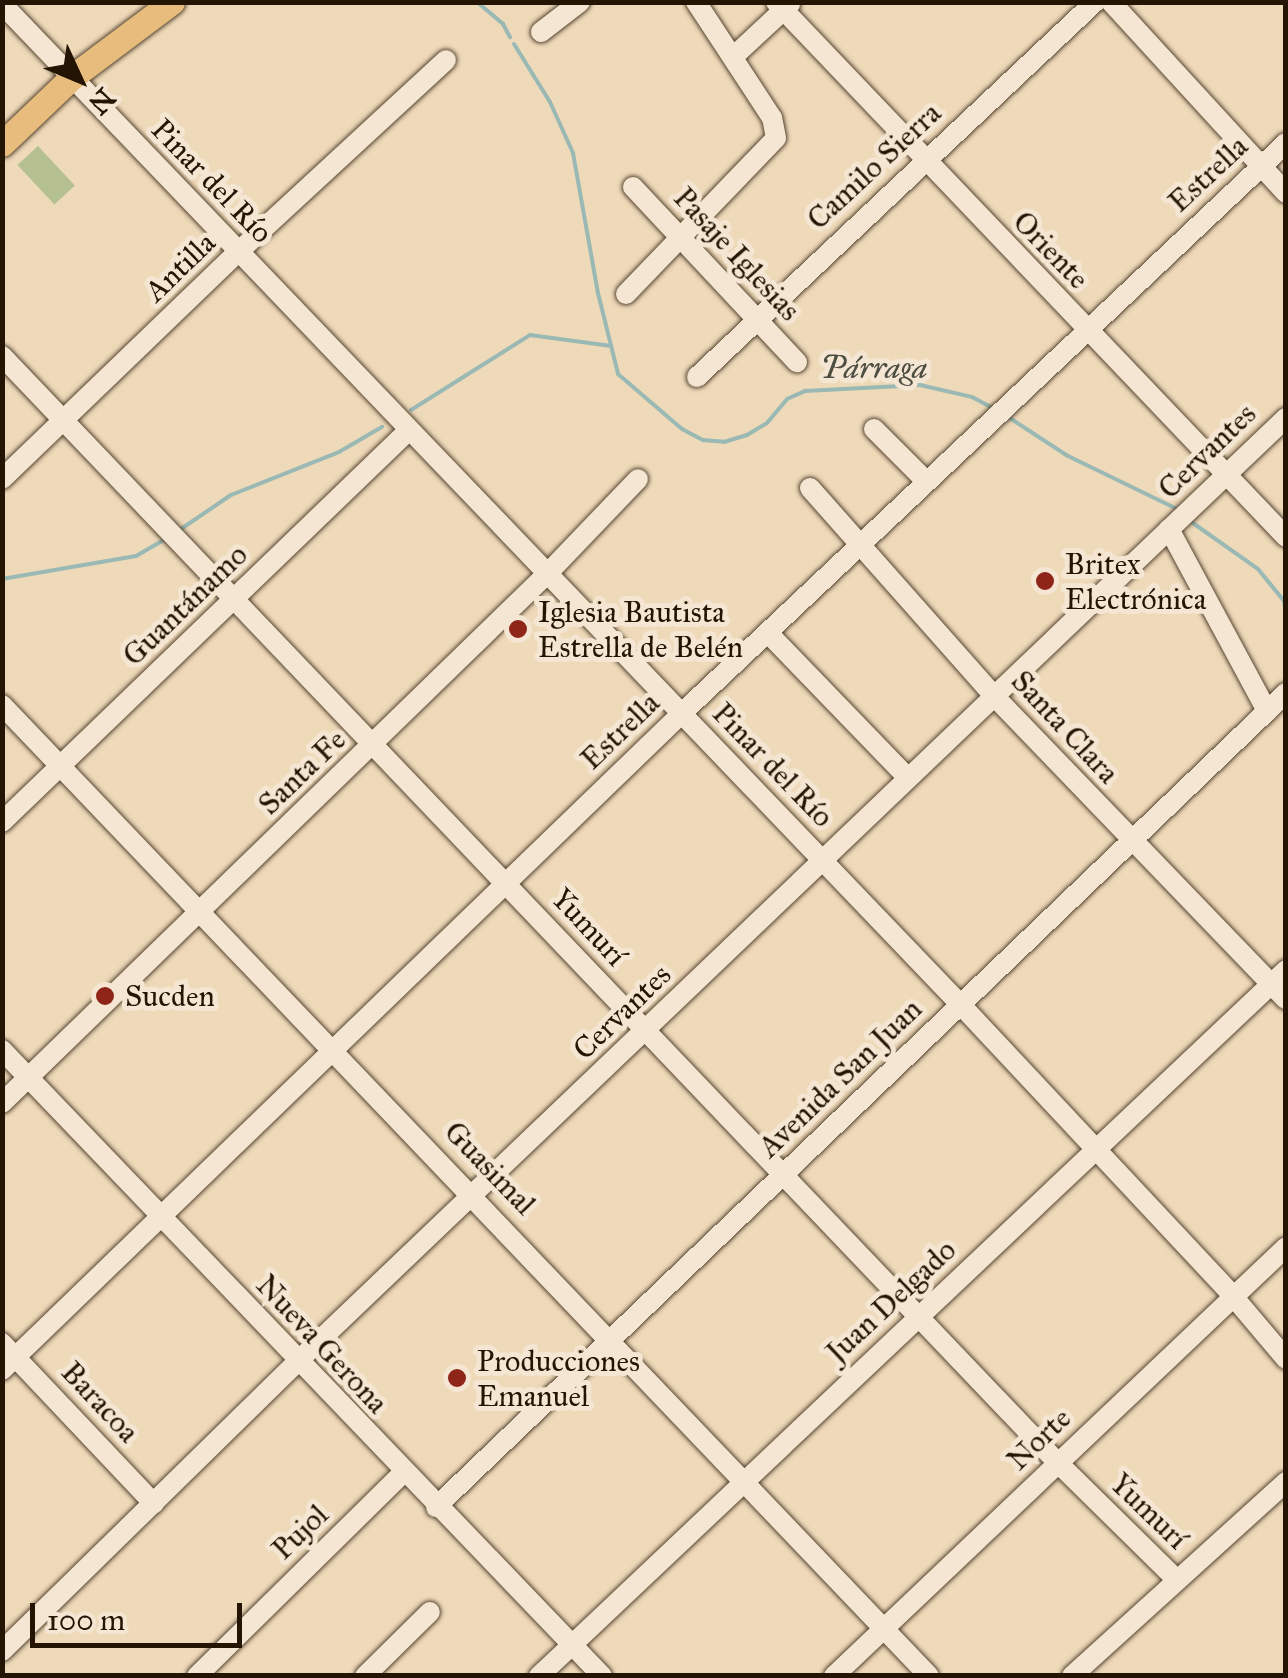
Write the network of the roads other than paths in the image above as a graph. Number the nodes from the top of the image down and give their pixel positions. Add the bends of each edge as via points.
1 (172, 2) edge
2 (580, 2) edge
3 (696, 2) edge
4 (1094, 2) edge
5 (1111, 2) edge
6 (2, 4) edge
7 (784, 5) edge
8 (540, 32) dead end
9 (733, 56) junction
10 (446, 60) dead end
11 (72, 77) junction
12 (1286, 143) edge
13 (2, 144) edge
14 (924, 160) junction
15 (1260, 167) junction
16 (633, 187) dead end
17 (1286, 193) edge
18 (680, 236) junction
19 (238, 252) junction
20 (626, 294) dead end
21 (756, 317) junction
22 (1085, 328) junction
23 (2, 356) edge
24 (797, 362) dead end
25 (697, 376) dead end
26 (1286, 418) edge
27 (66, 420) junction
28 (874, 429) dead end
29 (408, 431) junction
30 (1226, 473) junction
31 (638, 479) dead end
32 (2, 480) edge
33 (926, 481) junction
34 (810, 488) dead end
35 (1179, 519) junction
36 (1286, 537) edge
37 (859, 546) junction
38 (548, 573) junction
39 (234, 600) junction
40 (768, 633) junction
41 (994, 696) junction
42 (1277, 701) edge
43 (2, 705) edge
44 (681, 714) junction
45 (373, 744) junction
46 (61, 765) junction
47 (908, 777) junction
48 (2, 822) edge
49 (1130, 840) junction
50 (822, 859) junction
51 (506, 883) junction
52 (203, 910) junction
53 (1280, 984) edge
54 (960, 1004) junction
55 (646, 1031) junction
56 (2, 1050) edge
57 (335, 1050) junction
58 (29, 1077) junction
59 (2, 1103) edge
60 (1096, 1149) junction
61 (785, 1173) junction
62 (474, 1195) junction
63 (162, 1218) junction
64 (1286, 1246) edge
65 (1232, 1295) junction
66 (919, 1316) junction
67 (611, 1338) junction
68 (7, 1357) edge
69 (1286, 1359) edge
70 (298, 1360) junction
71 (1058, 1463) junction
72 (403, 1473) junction
73 (745, 1480) junction
74 (1286, 1482) edge
75 (154, 1504) junction
76 (436, 1506) junction
77 (1177, 1580) junction
78 (430, 1612) dead end
79 (884, 1627) junction
80 (571, 1644) junction
81 (2, 1651) edge
82 (196, 1676) edge
83 (365, 1676) edge
84 (539, 1676) edge
85 (602, 1676) edge
86 (834, 1676) edge
87 (929, 1676) edge
88 (1072, 1676) edge

1 - 11 main road
2 - 8 street
3 - 9 street
4 - 14 street, Camilo Sierra
5 - 15 street
6 - 11 street, Pinar del Río
7 - 9 street
7 - 14 street, Oriente
9 - 18 street via 772,118 776,138
10 - 19 street, Antilla
11 - 13 main road
11 - 19 street, Pinar del Río
12 - 15 street, Estrella
14 - 21 street, Camilo Sierra
14 - 22 street, Oriente
15 - 17 street
15 - 22 street, Estrella
16 - 18 street, Pasaje Iglesias
18 - 20 street
18 - 21 street, Pasaje Iglesias
19 - 27 street, Antilla
19 - 29 street, Pinar del Río
21 - 24 street, Pasaje Iglesias
21 - 25 street, Camilo Sierra
22 - 30 street, Oriente
22 - 33 street, Estrella
23 - 27 street, Yumurí
26 - 30 street, Cervantes
27 - 32 street, Antilla
27 - 39 street, Yumurí
28 - 33 street
29 - 38 street, Pinar del Río
29 - 39 street, Guantánamo
30 - 35 street, Cervantes
30 - 36 street, Oriente
31 - 38 street, Santa Fe
33 - 37 street, Estrella
34 - 37 street, Santa Clara
35 - 41 street, Cervantes
35 - 42 street
37 - 40 street, Estrella
37 - 41 street, Santa Clara
38 - 44 street, Pinar del Río
38 - 45 street, Santa Fe
39 - 45 street, Yumurí
39 - 46 street, Guantánamo
40 - 44 street, Estrella
40 - 47 street
41 - 47 street, Cervantes
41 - 49 street, Santa Clara
42 - 49 street, Avenida San Juan
43 - 46 street, Guasimal
44 - 50 street, Pinar del Río
44 - 51 street, Estrella
45 - 51 street, Yumurí
45 - 52 street, Santa Fe
46 - 48 street, Guantánamo
46 - 52 street, Guasimal
47 - 50 street, Cervantes
49 - 53 street, Santa Clara
49 - 54 street, Avenida San Juan
50 - 54 street, Pinar del Río
50 - 55 street, Cervantes
51 - 55 street, Yumurí
51 - 57 street, Estrella
52 - 57 street, Guasimal
52 - 58 street, Santa Fe
53 - 60 street, Juan Delgado
54 - 60 street, Pinar del Río
54 - 61 street, Avenida San Juan
55 - 61 street, Yumurí
55 - 62 street, Cervantes
56 - 58 street, Nueva Gerona
57 - 62 street, Guasimal
57 - 63 street, Estrella
58 - 59 street, Santa Fe
58 - 63 street, Nueva Gerona
60 - 65 street, Pinar del Río
60 - 66 street, Juan Delgado
61 - 66 street, Yumurí
61 - 67 street, Avenida San Juan
62 - 67 street, Guasimal
62 - 70 street, Cervantes
63 - 68 street, Estrella
63 - 70 street, Nueva Gerona
64 - 65 street, Norte
65 - 69 street, Pinar del Río
65 - 71 street, Norte
66 - 71 street, Yumurí
66 - 73 street, Juan Delgado
67 - 73 street, Guasimal
67 - 76 street, Avenida San Juan
68 - 75 street, Baracoa
70 - 72 street, Nueva Gerona
70 - 75 street, Cervantes
71 - 77 street, Yumurí
71 - 79 street, Norte
72 - 76 street, Nueva Gerona
72 - 82 street, Pujol
73 - 79 street, Guasimal
73 - 80 street, Juan Delgado
74 - 77 street
75 - 81 street, Cervantes
76 - 80 street, Nueva Gerona
77 - 88 street
78 - 83 street
79 - 86 street, Norte
79 - 87 street, Guasimal
80 - 84 street, Juan Delgado
80 - 85 street, Nueva Gerona

